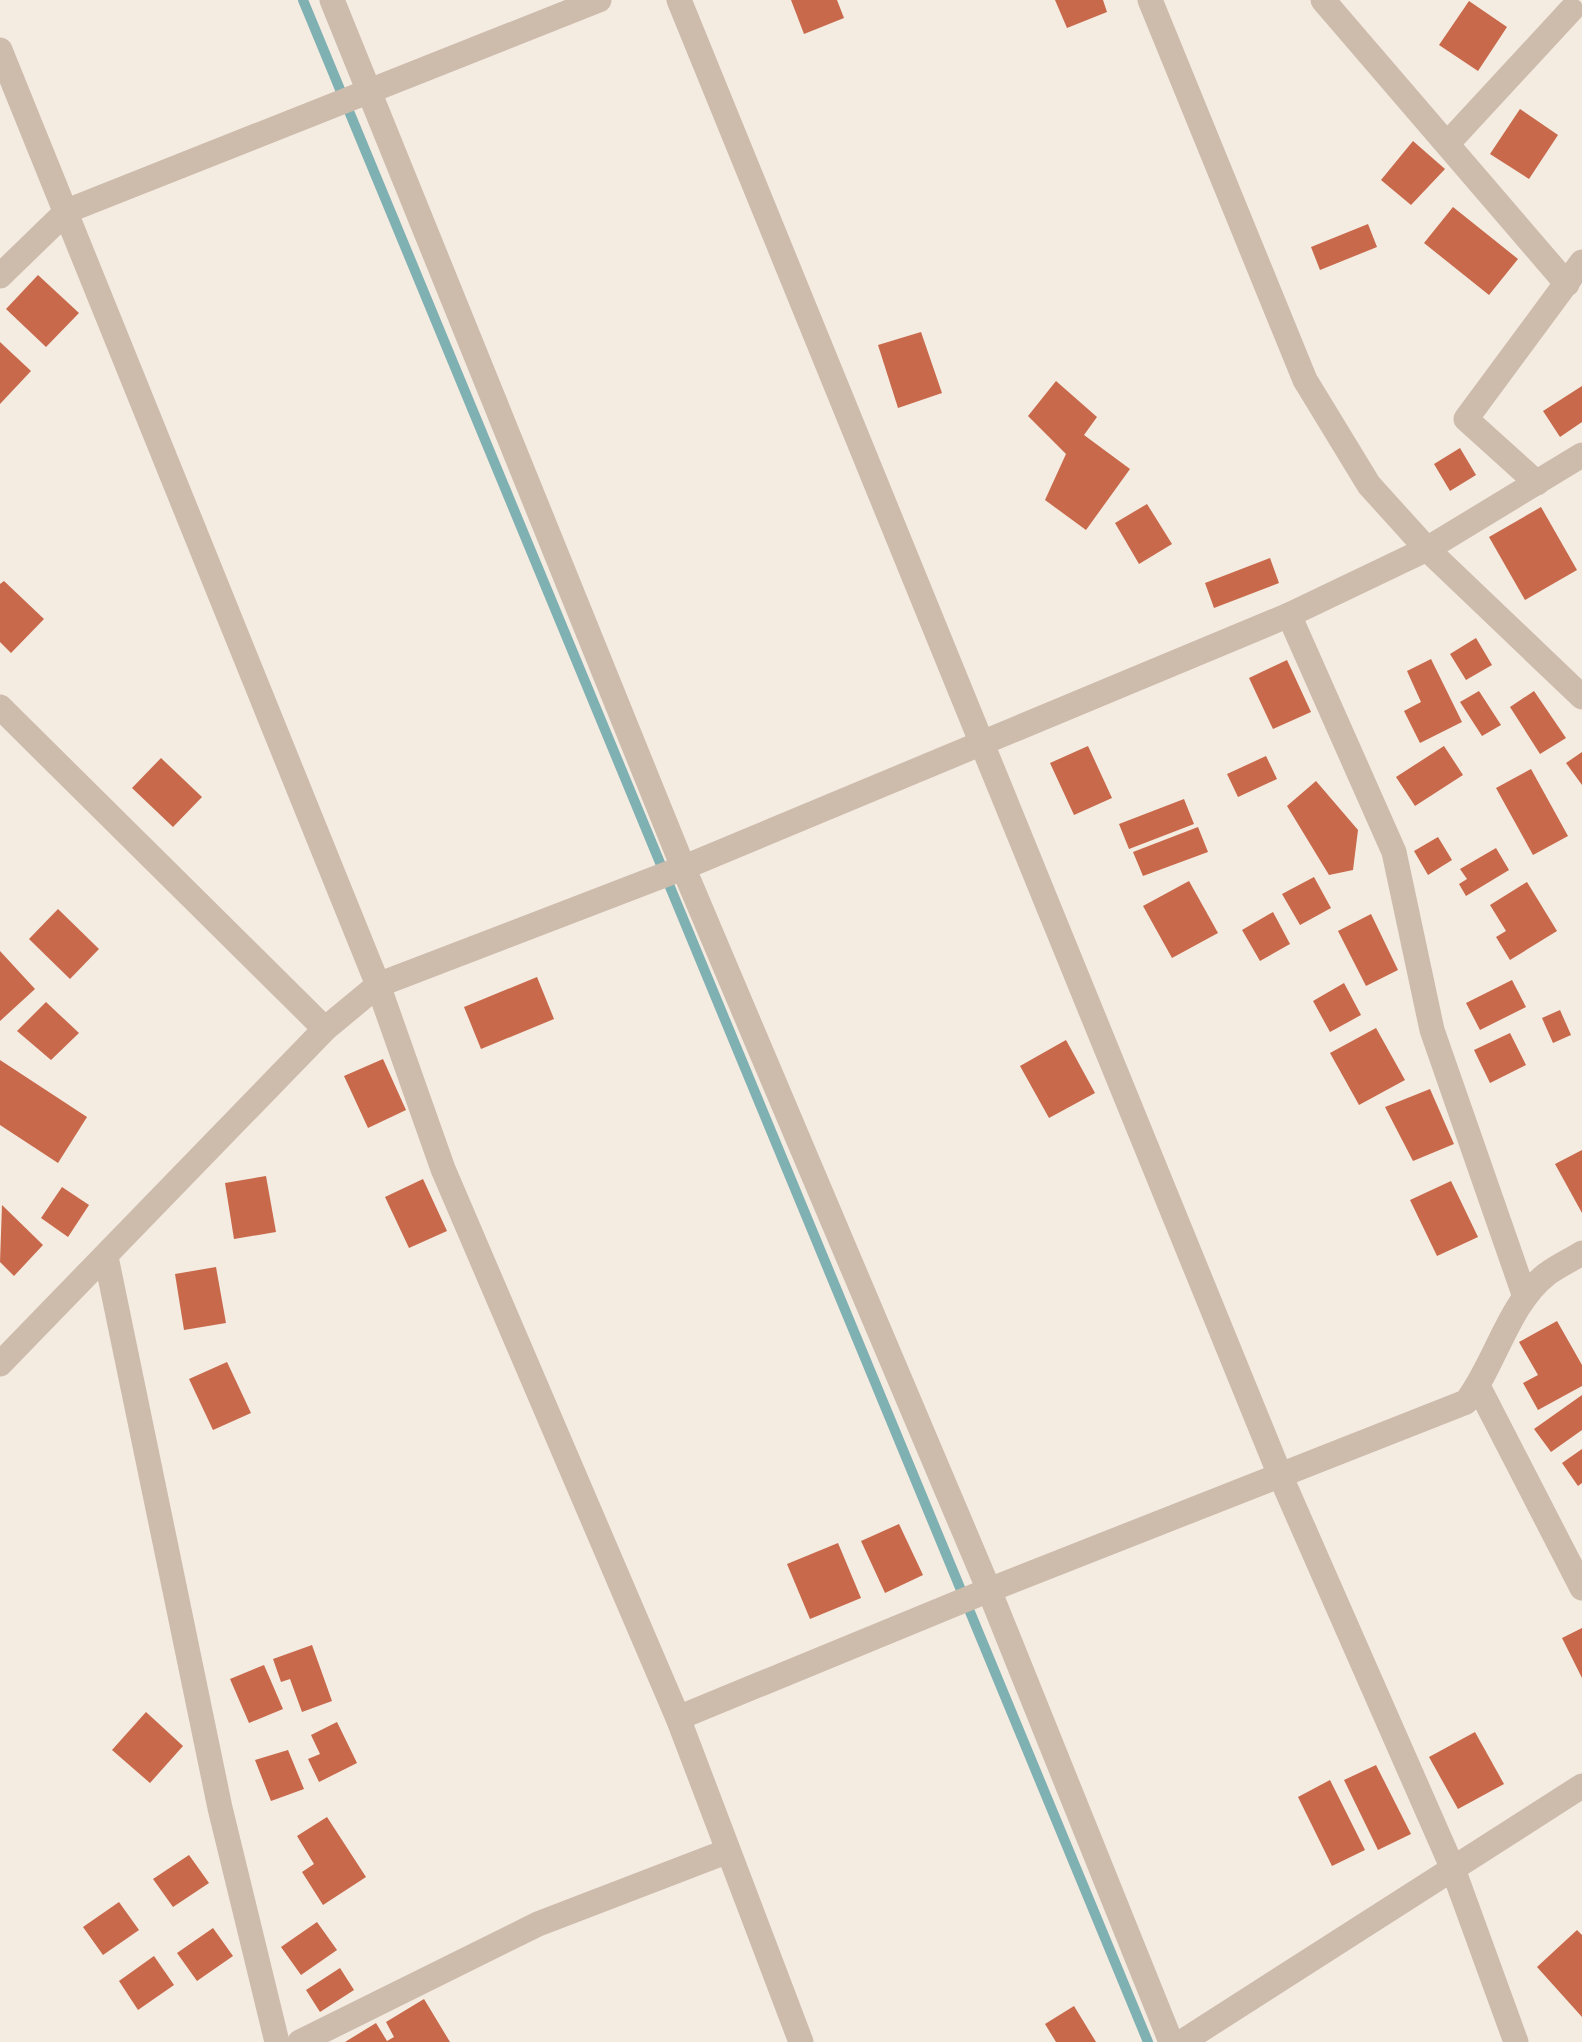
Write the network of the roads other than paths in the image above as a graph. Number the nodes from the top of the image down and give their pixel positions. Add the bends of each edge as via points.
1 (332, 0) edge
2 (600, 0) edge
3 (679, 0) edge
4 (1150, 0) edge
5 (1324, 0) edge
6 (1571, 10) dead end
7 (0, 50) edge
8 (370, 92) junction
9 (1448, 144) junction
10 (67, 211) junction
11 (3, 267) edge
12 (1574, 273) edge
13 (1582, 455) edge
14 (1537, 483) junction
15 (1427, 549) junction
16 (1289, 615) junction
17 (1582, 697) edge
18 (0, 707) edge
19 (982, 741) junction
20 (682, 868) junction
21 (378, 984) junction
22 (325, 1029) junction
23 (1582, 1253) edge
24 (106, 1257) junction
25 (1525, 1297) junction
26 (0, 1364) edge
27 (1478, 1386) junction
28 (1280, 1475) junction
29 (1582, 1588) edge
30 (988, 1590) junction
31 (678, 1718) junction
32 (1582, 1786) edge
33 (728, 1852) junction
34 (1453, 1869) junction
35 (278, 2042) edge
36 (300, 2042) edge
37 (801, 2042) edge
38 (1171, 2042) edge
39 (1182, 2042) edge
40 (1516, 2042) edge

1 - 8 street
2 - 8 street
3 - 19 street
4 - 15 street via 1305,380 1370,485
5 - 9 street
6 - 9 street
7 - 10 street
8 - 10 street
8 - 20 street
9 - 12 street
10 - 11 street
10 - 21 street
12 - 14 street via 1466,418
13 - 14 street
14 - 15 street
15 - 16 street
15 - 17 street
16 - 19 street
16 - 25 street via 1394,852 1432,1030
18 - 22 street
19 - 20 street
19 - 28 street
20 - 21 street
20 - 30 street
21 - 22 street
21 - 31 street via 443,1168
22 - 24 street
23 - 25 street via 1546,1274
24 - 26 street
24 - 35 street via 220,1808
25 - 27 street
27 - 28 street via 1466,1402
27 - 29 street
28 - 30 street
28 - 34 street
30 - 31 street
30 - 38 street
31 - 33 street
32 - 34 street
33 - 36 street via 538,1924
33 - 37 street
34 - 39 street
34 - 40 street

